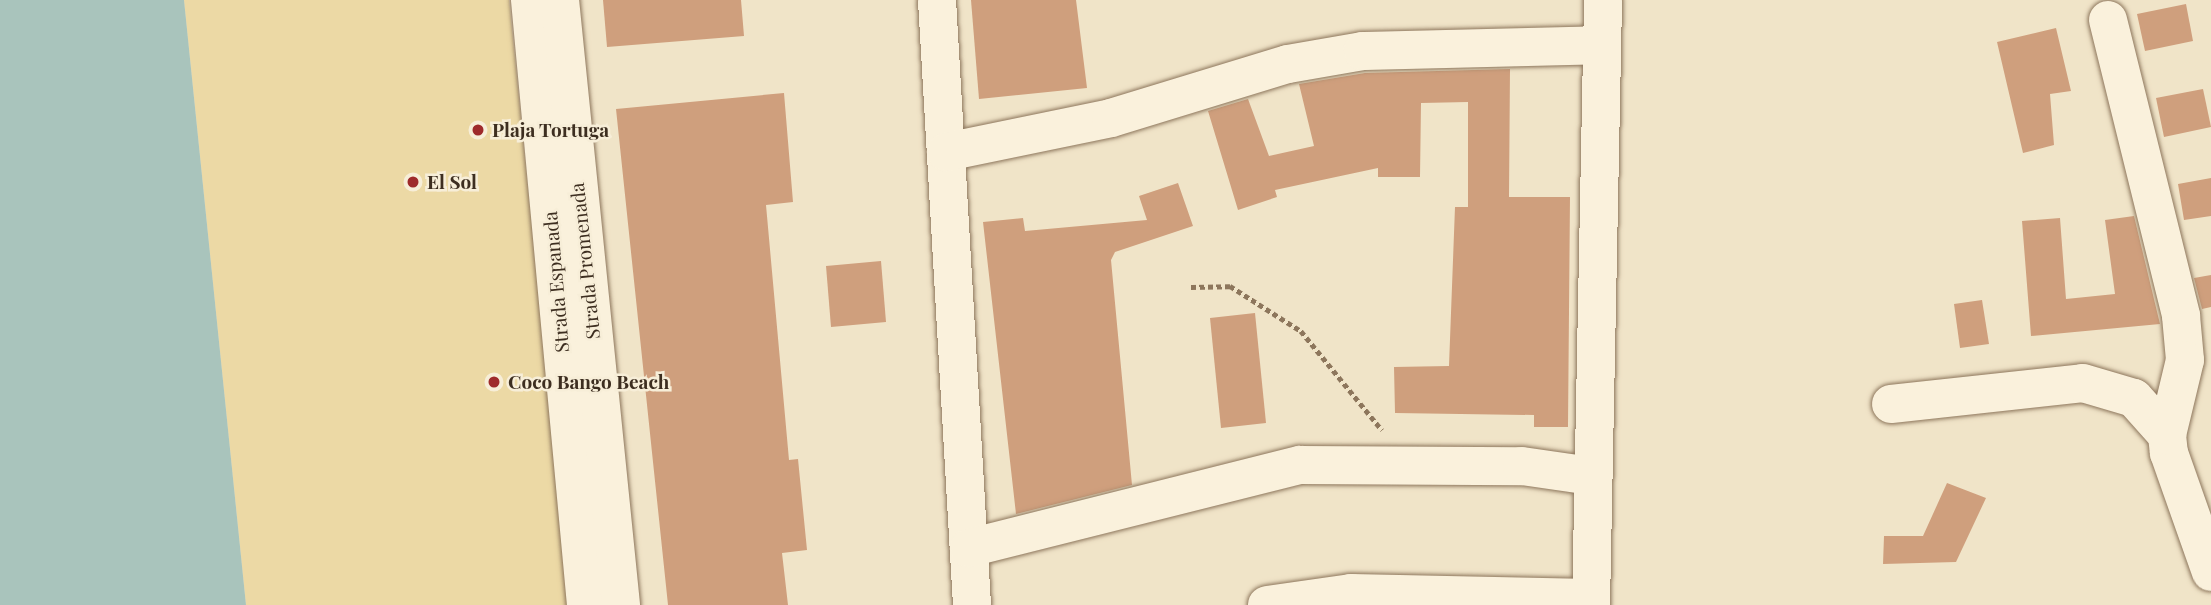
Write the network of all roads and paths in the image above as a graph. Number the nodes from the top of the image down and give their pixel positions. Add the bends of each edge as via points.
1 (530, 0) edge
2 (560, 0) edge
3 (937, 0) edge
4 (1603, 0) edge
5 (2108, 20) dead end
6 (1601, 45) junction
7 (946, 152) junction
8 (1191, 287) dead end
9 (1891, 404) dead end
10 (2166, 436) junction
11 (1408, 463) junction
12 (1591, 476) junction
13 (969, 548) junction
14 (2211, 572) edge
15 (1591, 601) edge
16 (586, 605) edge
17 (621, 605) edge
18 (972, 605) edge
19 (1267, 605) edge

1 - 16 street, Strada Espanada
2 - 17 street, Strada Promenada
3 - 7 street
4 - 6 street
5 - 10 street via 2183,329 2185,360
6 - 7 street via 1363,51 1287,64 1111,118
6 - 12 street
7 - 13 street
8 - 11 path via 1230,286 1301,331
9 - 10 street via 2083,383 2134,398
10 - 14 street
11 - 12 street
11 - 13 street via 1250,473
12 - 15 street
13 - 18 street
15 - 19 street via 1351,593

